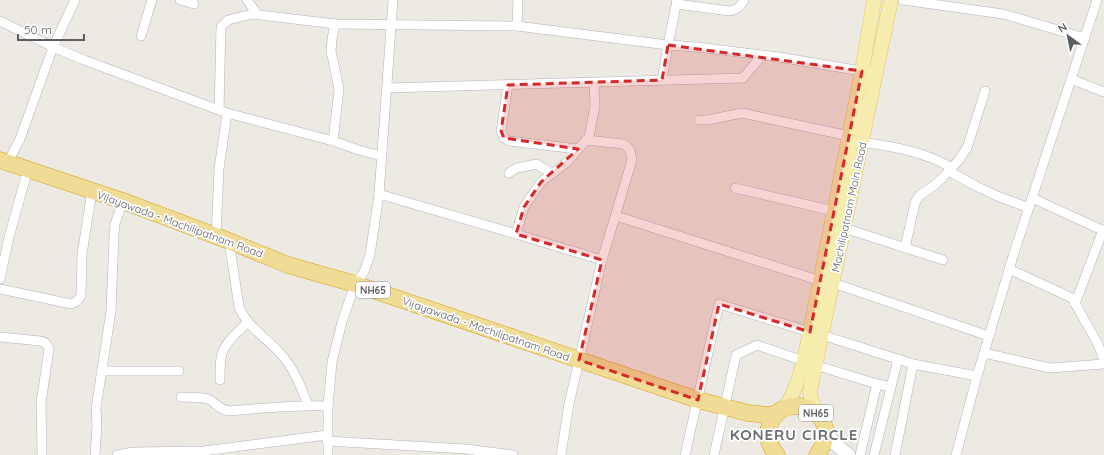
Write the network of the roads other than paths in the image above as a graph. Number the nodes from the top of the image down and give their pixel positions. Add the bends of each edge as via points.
1 (75, 0) edge
2 (152, 0) edge
3 (180, 0) edge
4 (247, 0) edge
5 (392, 0) edge
6 (518, 0) edge
7 (744, 0) edge
8 (874, 0) edge
9 (891, 0) edge
10 (903, 0) edge
11 (1097, 0) edge
12 (677, 2) edge
13 (194, 4) dead end
14 (257, 14) junction
15 (0, 22) edge
16 (335, 24) junction
17 (391, 25) junction
18 (517, 26) junction
19 (141, 36) dead end
20 (1085, 38) junction
21 (668, 45) junction
22 (53, 47) junction
23 (762, 55) junction
24 (869, 73) junction
25 (1071, 79) junction
26 (662, 80) junction
27 (594, 82) junction
28 (508, 85) junction
29 (387, 88) junction
30 (985, 91) dead end
31 (1104, 92) edge
32 (223, 112) junction
33 (698, 120) dead end
34 (849, 136) junction
35 (586, 140) junction
36 (333, 141) junction
37 (862, 142) junction
38 (578, 149) junction
39 (381, 156) junction
40 (4, 161) edge
41 (28, 169) junction
42 (950, 169) junction
43 (509, 173) dead end
44 (552, 173) junction
45 (735, 188) dead end
46 (92, 191) junction
47 (379, 194) junction
48 (1032, 198) junction
49 (123, 201) junction
50 (1029, 208) junction
51 (834, 211) junction
52 (616, 216) junction
53 (844, 228) junction
54 (1103, 230) edge
55 (516, 234) junction
56 (222, 238) junction
57 (905, 248) junction
58 (602, 260) junction
59 (944, 260) dead end
60 (1009, 269) junction
61 (0, 279) edge
62 (827, 282) junction
63 (355, 284) junction
64 (0, 289) edge
65 (1074, 304) junction
66 (248, 322) junction
67 (816, 333) junction
68 (989, 336) junction
69 (0, 337) edge
70 (1100, 342) edge
71 (984, 353) junction
72 (898, 359) junction
73 (579, 360) junction
74 (1104, 360) edge
75 (810, 363) junction
76 (913, 364) junction
77 (1104, 364) edge
78 (102, 371) junction
79 (179, 371) dead end
80 (978, 376) junction
81 (220, 380) dead end
82 (877, 384) junction
83 (891, 387) junction
84 (181, 397) dead end
85 (698, 400) junction
86 (308, 405) junction
87 (328, 406) junction
88 (724, 408) junction
89 (782, 410) junction
90 (748, 413) junction
91 (817, 414) junction
92 (825, 429) junction
93 (768, 431) junction
94 (327, 438) junction
95 (239, 451) edge
96 (133, 453) edge
97 (42, 455) edge
98 (95, 455) edge
99 (116, 455) edge
100 (328, 455) edge
101 (513, 455) edge
102 (561, 455) edge
103 (685, 455) edge
104 (714, 455) edge
105 (776, 455) edge
106 (817, 455) edge
107 (822, 455) edge
108 (828, 455) edge
109 (848, 455) edge
110 (860, 455) edge
111 (874, 455) edge
112 (895, 455) edge
113 (956, 455) edge

1 - 22 street
2 - 19 street
3 - 13 street
4 - 14 street
5 - 17 street
6 - 18 street
7 - 12 street via 736,10 729,11
8 - 24 main road, Machilipatnam Main Road
9 - 24 main road, Machilipatnam Main Road
10 - 20 street via 1003,14
11 - 20 street
12 - 21 street
14 - 16 street
14 - 32 street via 228,20 221,27
15 - 22 street
16 - 17 street
16 - 36 street via 331,51 339,89
17 - 18 street
17 - 29 street
18 - 21 street
20 - 25 street
21 - 23 street via 697,46
21 - 26 street
22 - 32 street
22 - 40 street via 20,139
23 - 24 street
23 - 26 street via 743,78
24 - 34 main road, Machilipatnam Main Road
24 - 37 main road, Machilipatnam Main Road
25 - 31 street
25 - 48 street
26 - 27 street
27 - 28 street
27 - 35 street via 595,106 589,137
28 - 29 street
28 - 38 street via 501,131 504,138 509,141
29 - 39 street
30 - 42 street via 967,148
32 - 36 street
32 - 56 street via 219,169
33 - 34 street via 742,113
34 - 51 main road, Machilipatnam Main Road
35 - 38 street
35 - 52 street via 622,144 630,151 632,160
36 - 39 street
37 - 42 street via 913,151 944,163
37 - 53 main road, Machilipatnam Main Road
38 - 44 street via 566,163
39 - 47 street
40 - 41 highway, Vijayawada - Machilipatnam Road / NH65
41 - 46 highway, Vijayawada - Machilipatnam Road / NH65
41 - 61 street
42 - 50 street via 976,186
42 - 57 street via 915,203
43 - 44 street via 517,168 536,164
44 - 55 street via 541,182 524,207
45 - 51 street
46 - 49 highway, Vijayawada - Machilipatnam Road / NH65
46 - 64 street via 82,254 81,296 77,301 71,304
47 - 55 street
47 - 63 street via 370,255 364,272
48 - 50 street
48 - 54 street
49 - 56 highway, Vijayawada - Machilipatnam Road / NH65
49 - 78 street via 115,224 112,311
50 - 60 street
51 - 62 main road, Machilipatnam Main Road
52 - 58 street
52 - 62 street
53 - 57 street
53 - 62 main road, Machilipatnam Main Road
54 - 65 street
55 - 58 street
56 - 63 highway, Vijayawada - Machilipatnam Road / NH65 via 288,265
56 - 66 street via 239,307
57 - 59 street
58 - 73 street
60 - 65 street via 1072,298
60 - 68 street
62 - 67 main road, Machilipatnam Main Road
62 - 68 street
63 - 73 highway, Vijayawada - Machilipatnam Road / NH65
63 - 87 street via 332,362
65 - 70 street
66 - 81 street via 224,349
66 - 86 street via 291,367
67 - 72 street
67 - 75 main road, Machilipatnam Main Road
67 - 85 street via 719,304
68 - 71 street
69 - 97 street via 40,341 48,345 41,403
70 - 74 street
71 - 77 street via 1050,368
71 - 80 street
72 - 76 street
72 - 83 street
73 - 85 highway, Vijayawada - Machilipatnam Road / NH65
73 - 102 street
75 - 82 street
75 - 88 street via 757,345 736,355
75 - 89 main road, Machilipatnam Main Road
75 - 91 main road, Machilipatnam Main Road via 811,400
76 - 80 street
76 - 112 street
78 - 79 street
78 - 98 street via 96,408
80 - 113 street
82 - 83 street
82 - 110 street
83 - 111 street
84 - 86 street via 204,398 222,410 229,411
85 - 88 highway, Vijayawada - Machilipatnam Road / NH65
85 - 103 street
86 - 87 street
87 - 94 street
88 - 90 highway, Vijayawada - Machilipatnam Road / NH65
88 - 104 street
89 - 90 highway, Vijayawada - Machilipatnam Road / NH65 via 768,415
89 - 91 highway, NH65 via 802,406
89 - 93 highway via 773,418
90 - 93 highway, Vijayawada - Machilipatnam Road / NH65 via 765,424
91 - 92 highway, NH65
92 - 106 highway, NH65 via 825,439
92 - 109 main road via 834,443
93 - 105 highway, NH65 via 768,439
94 - 95 street
94 - 100 street
94 - 101 street
95 - 96 street
96 - 99 street
107 - 108 main road

